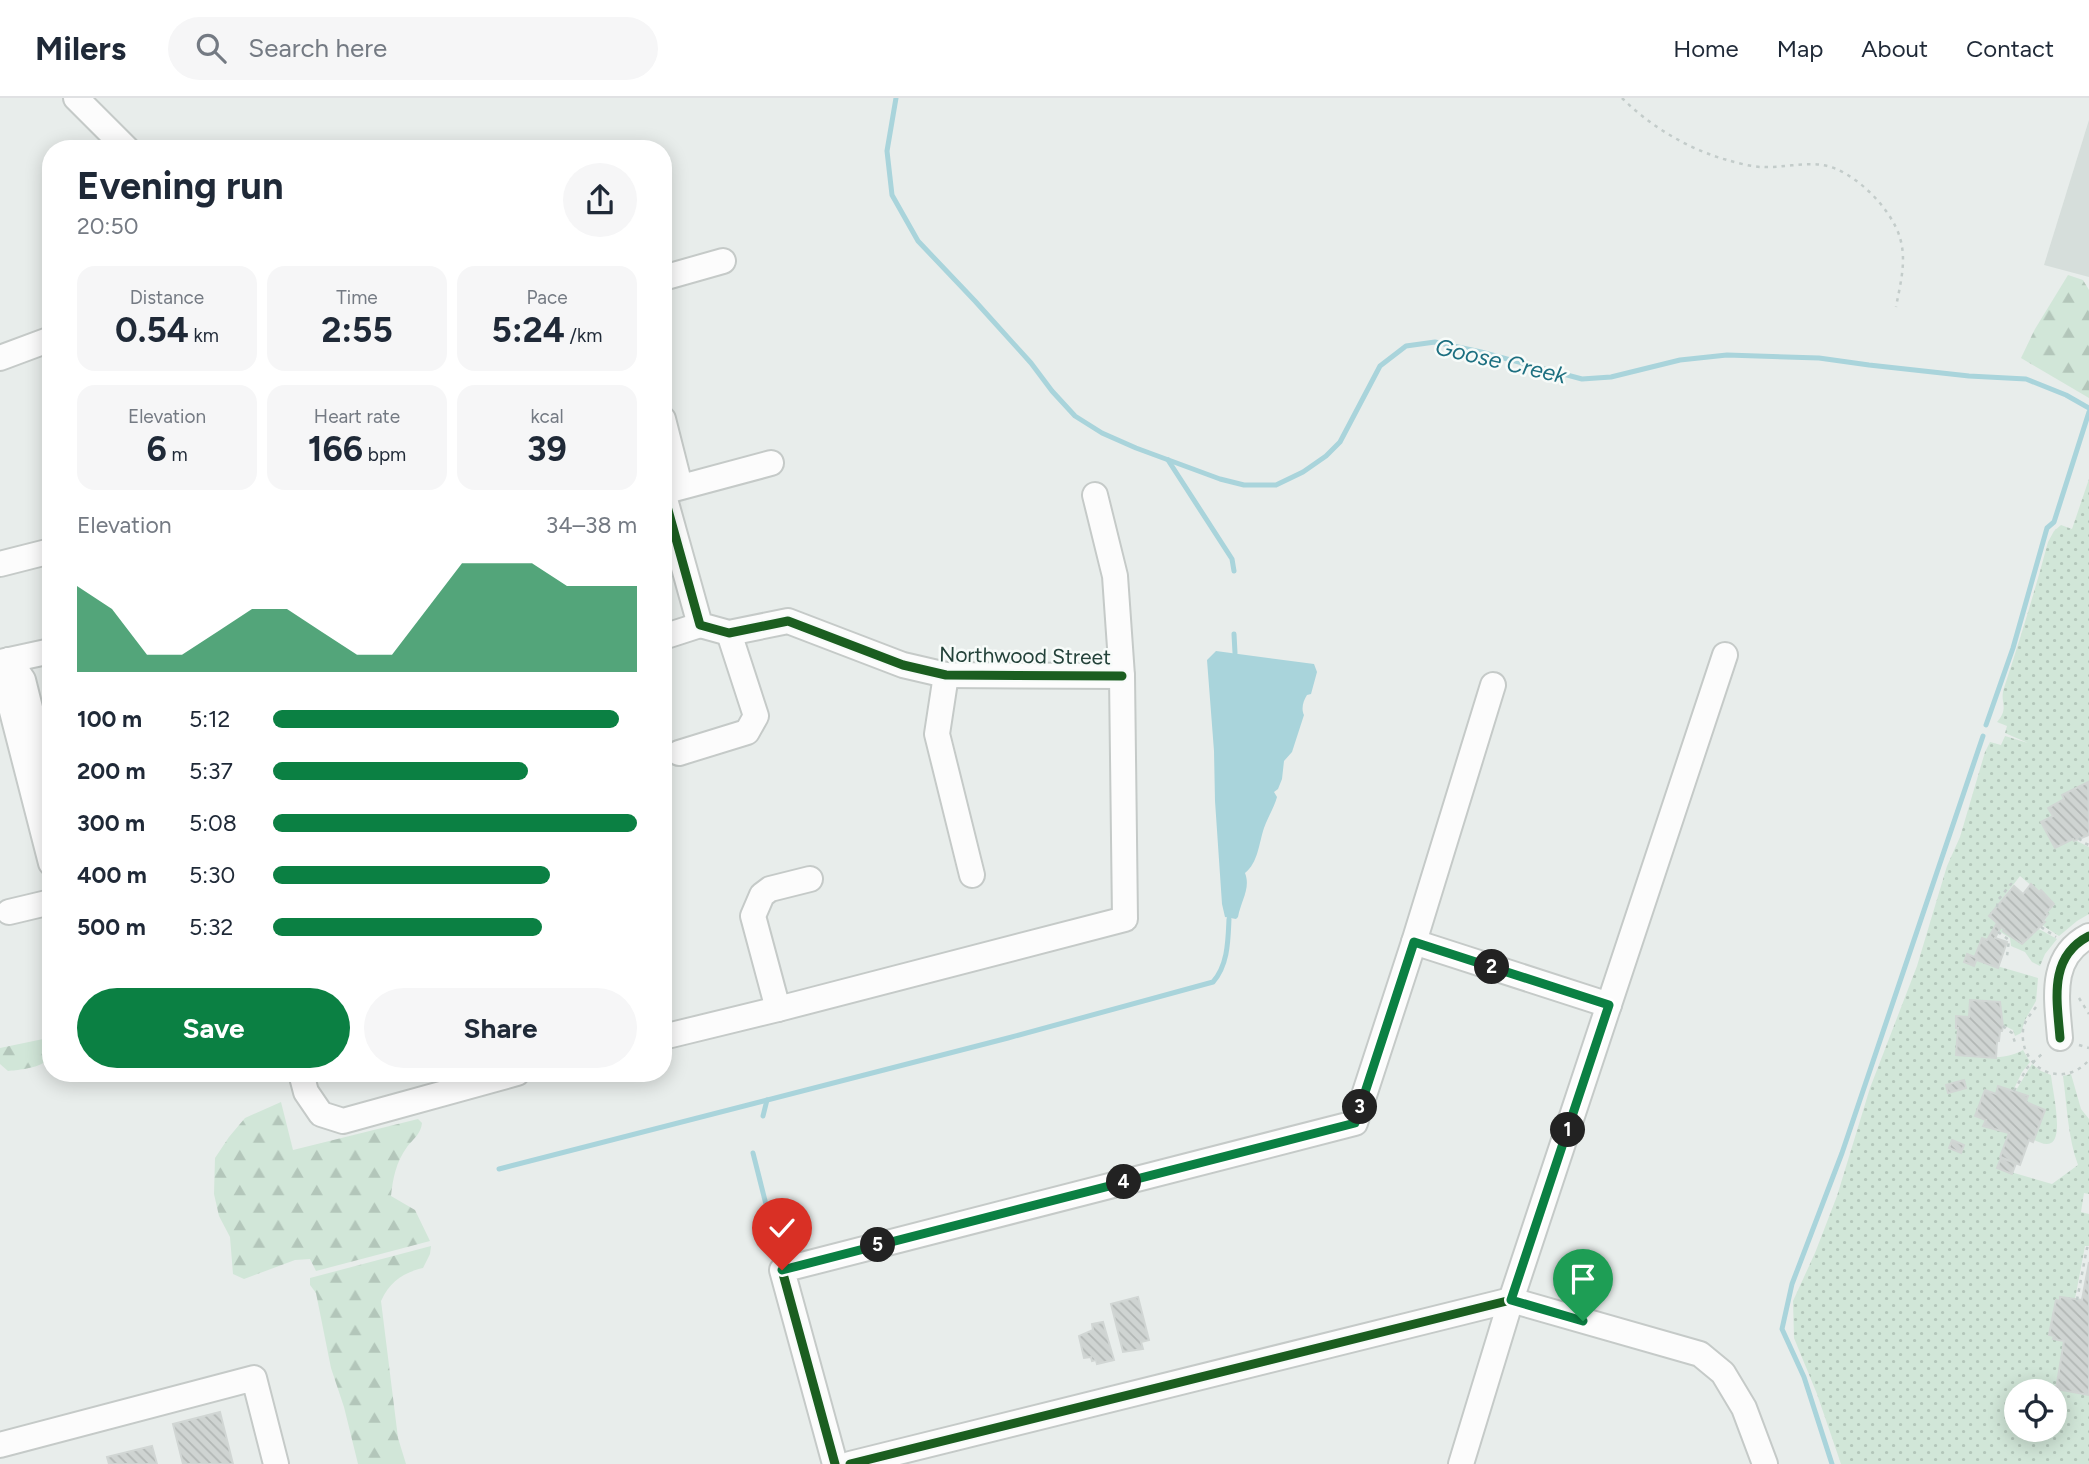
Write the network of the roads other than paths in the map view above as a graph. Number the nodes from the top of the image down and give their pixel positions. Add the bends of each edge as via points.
1 (76, 98) edge
2 (118, 140) edge
3 (723, 261) dead end
4 (672, 275) edge
5 (42, 342) edge
6 (0, 358) edge
7 (771, 463) dead end
8 (672, 489) edge
9 (1095, 495) dead end
10 (42, 553) edge
11 (0, 564) edge
12 (700, 625) junction
13 (729, 633) junction
14 (672, 634) edge
15 (42, 653) edge
16 (1725, 655) dead end
17 (4, 662) edge
18 (946, 675) junction
19 (1122, 676) junction
20 (1493, 685) dead end
21 (679, 753) dead end
22 (42, 756) edge
23 (42, 828) edge
24 (972, 875) dead end
25 (810, 879) dead end
26 (42, 904) edge
27 (9, 912) dead end
28 (2089, 936) edge
29 (1414, 942) junction
30 (1609, 1005) junction
31 (778, 1009) junction
32 (672, 1035) edge
33 (2060, 1038) road end
34 (303, 1082) edge
35 (484, 1082) edge
36 (1511, 1300) junction
37 (0, 1445) edge
38 (276, 1464) edge
39 (835, 1464) edge
40 (850, 1464) edge
41 (1461, 1464) edge
42 (1765, 1464) edge

1 - 2 street
3 - 4 street
5 - 6 street
7 - 8 street
8 - 12 street
9 - 19 street via 1115,576
10 - 11 street
12 - 13 street, Northwood Street
12 - 14 street
13 - 18 street, Northwood Street via 788,621 903,665
13 - 21 street via 755,716 747,732
15 - 17 street
16 - 30 street
17 - 22 street via 23,680
17 - 23 street via 5,684
18 - 19 street, Northwood Street
18 - 24 street via 937,734
19 - 31 street via 1125,919
20 - 29 street
25 - 31 street via 770,889 762,895 753,916
26 - 27 street
28 - 33 street via 2066,954 2058,975
29 - 30 street
29 - 39 street via 1355,1123 782,1270
30 - 36 street
31 - 32 street
34 - 35 street via 321,1114 343,1121
36 - 40 street
36 - 41 street
36 - 42 street via 1700,1354 1723,1373 1744,1408
37 - 38 street via 254,1378

